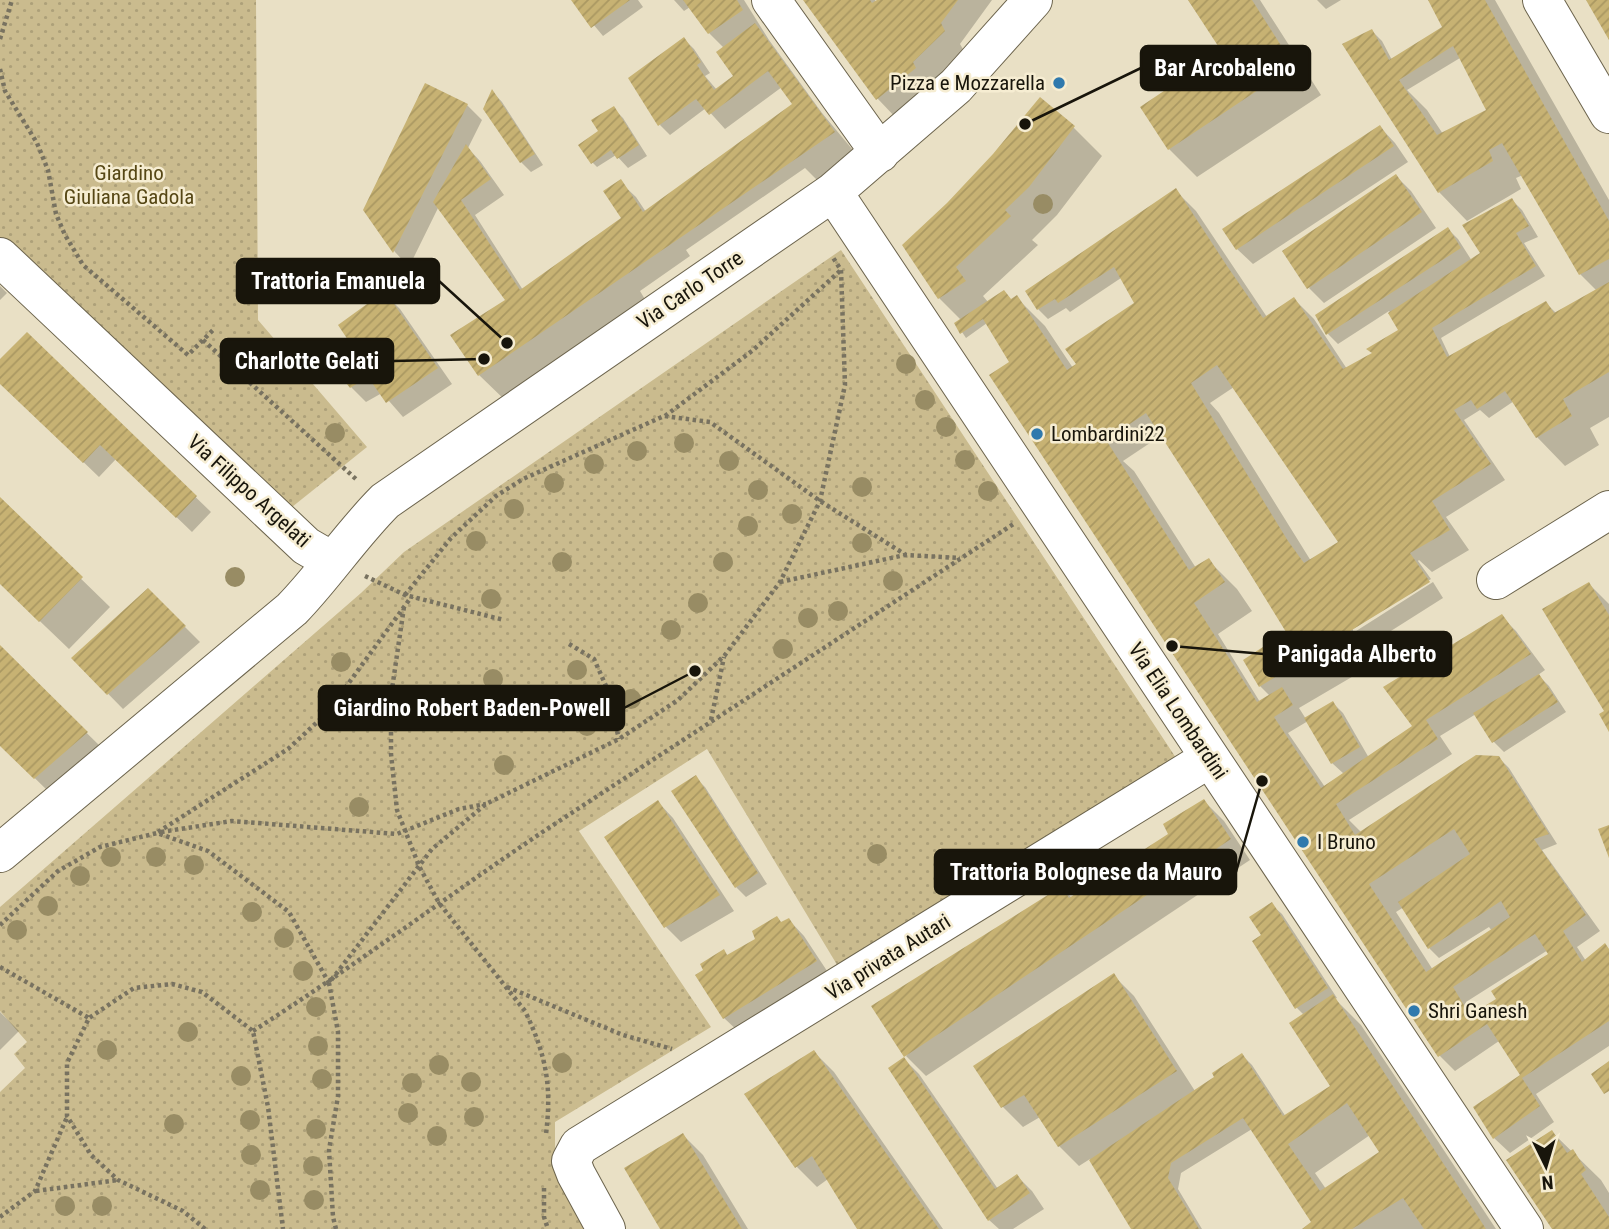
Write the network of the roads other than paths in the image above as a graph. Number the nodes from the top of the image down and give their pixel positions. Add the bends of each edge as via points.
1 (771, 0) edge
2 (1033, 0) edge
3 (1542, 0) edge
4 (1609, 114) edge
5 (880, 153) junction
6 (833, 192) junction
7 (0, 257) edge
8 (1609, 510) edge
9 (348, 569) junction
10 (1496, 580) dead end
11 (1210, 758) junction
12 (0, 853) edge
13 (606, 1229) edge
14 (1524, 1229) edge

1 - 5 street
2 - 5 street, Via Carlo Torre via 956,86
3 - 4 street
5 - 6 street, Via Carlo Torre
6 - 9 street, Via Carlo Torre via 385,501 365,520
6 - 11 street, Via Elia Lombardini
7 - 9 street, Via Filippo Argelati via 306,546
8 - 10 street
9 - 12 street, Via Filippo Argelati via 313,587
11 - 13 street, Via privata Autari via 553,1162 576,1174
11 - 14 street, Via Elia Lombardini

